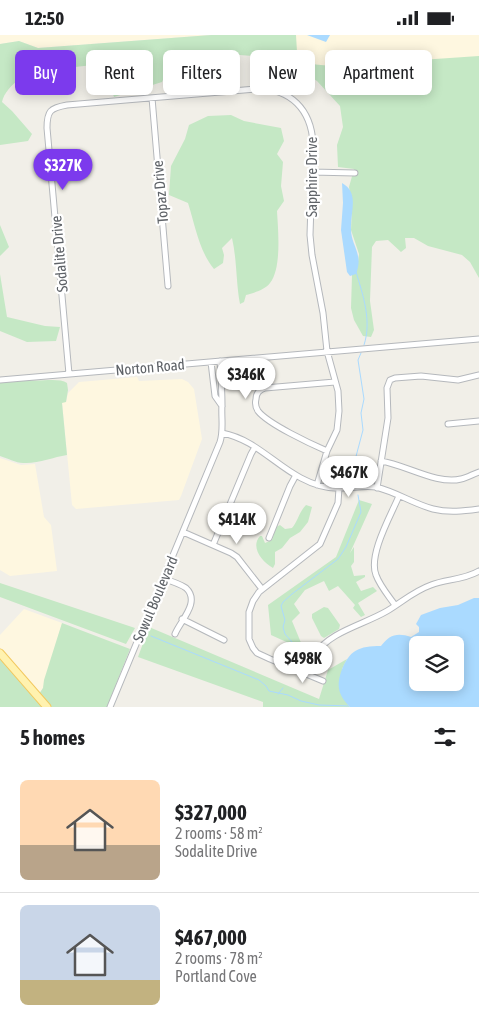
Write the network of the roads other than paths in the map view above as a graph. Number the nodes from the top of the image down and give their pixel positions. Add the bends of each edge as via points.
1 (152, 98) junction
2 (54, 108) joint
3 (312, 172) junction
4 (355, 173) dead end
5 (168, 286) dead end
6 (479, 339) edge
7 (328, 351) junction
8 (211, 361) junction
9 (220, 361) junction
10 (69, 374) junction
11 (479, 375) edge
12 (0, 380) edge
13 (336, 382) junction
14 (222, 406) junction
15 (479, 421) edge
16 (448, 424) dead end
17 (222, 433) junction
18 (255, 447) junction
19 (327, 451) junction
20 (382, 461) junction
21 (479, 472) edge
22 (296, 475) junction
23 (316, 485) junction
24 (377, 487) junction
25 (339, 488) junction
26 (399, 496) junction
27 (479, 509) edge
28 (183, 532) junction
29 (269, 538) dead end
30 (213, 545) junction
31 (479, 571) edge
32 (164, 579) junction
33 (262, 589) junction
34 (395, 605) junction
35 (182, 619) junction
36 (175, 634) dead end
37 (224, 640) dead end
38 (0, 653) edge
39 (314, 654) dead end
40 (300, 665) dead end
41 (293, 668) junction
42 (323, 681) dead end
43 (47, 707) edge
44 (110, 707) edge

1 - 2 street, Sapphire Drive
1 - 3 street, Sapphire Drive via 256,89 280,92 298,105 307,117 312,137
1 - 5 street, Topaz Drive
2 - 10 street, Sodalite Drive via 48,116 47,128
3 - 4 street
3 - 7 street, Sapphire Drive via 310,235
6 - 7 street, Norton Road
7 - 9 street, Norton Road
7 - 13 street, Sapphire Drive
8 - 9 street, Norton Road
8 - 10 street, Norton Road
8 - 14 street, Sowul Boulevard via 216,396
9 - 14 street, Sowul Boulevard
10 - 12 street, Norton Road
11 - 20 street via 458,380 430,376 392,379 387,385 388,418
13 - 19 street, Sapphire Drive via 339,420
13 - 19 street via 265,388 258,391 256,397 256,408 260,413 288,432
14 - 17 street, Sowul Boulevard
15 - 16 street
17 - 18 street via 241,438
17 - 28 street, Sowul Boulevard
18 - 22 street
18 - 30 street
19 - 23 street, Sapphire Drive
20 - 21 street via 444,480 459,480
20 - 24 street
22 - 23 street
22 - 29 street
23 - 25 street
24 - 25 street
24 - 26 street
25 - 33 street via 338,503 320,544
26 - 27 street via 443,511
26 - 34 street via 373,563 375,573
28 - 30 street
28 - 32 street, Sowul Boulevard
30 - 33 street via 237,557
31 - 34 street via 431,585
32 - 35 street via 183,587 191,596 190,608
32 - 44 street, Sowul Boulevard
33 - 41 street via 250,612 251,645 260,654
34 - 39 street via 335,636
35 - 36 street
35 - 37 street
38 - 43 main road
40 - 41 street
41 - 42 street

